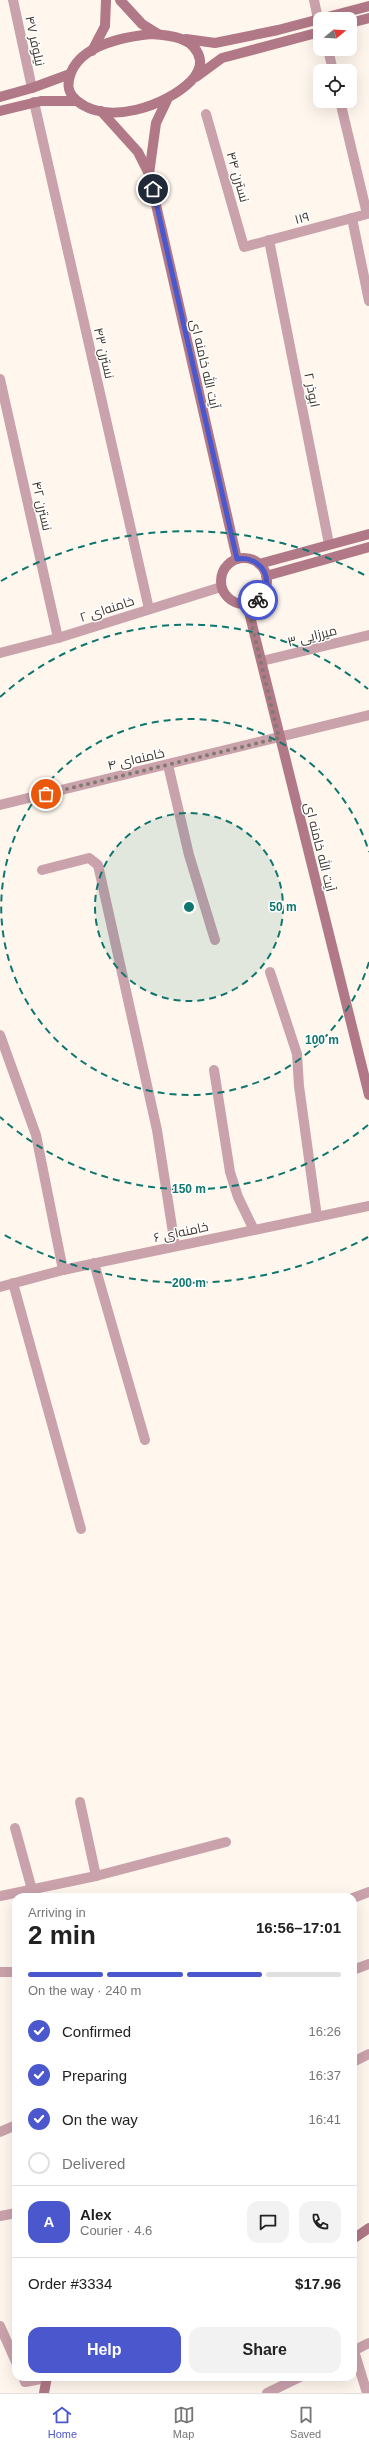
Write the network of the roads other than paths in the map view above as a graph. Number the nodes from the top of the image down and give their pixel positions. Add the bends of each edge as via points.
1 (13, 0) edge
2 (106, 0) edge
3 (120, 0) edge
4 (314, 0) edge
5 (369, 6) edge
6 (317, 12) edge
7 (345, 12) edge
8 (369, 18) edge
9 (313, 20) edge
10 (357, 22) edge
11 (158, 34) junction
12 (313, 34) edge
13 (181, 39) junction
14 (91, 52) junction
15 (70, 74) junction
16 (194, 78) junction
17 (32, 88) junction
18 (0, 97) edge
19 (167, 100) junction
20 (76, 101) junction
21 (34, 102) junction
22 (342, 108) edge
23 (0, 111) edge
24 (101, 111) junction
25 (206, 114) dead end
26 (149, 174) junction
27 (352, 218) junction
28 (269, 240) junction
29 (244, 247) joint
30 (369, 301) edge
31 (0, 379) edge
32 (369, 534) edge
33 (328, 544) junction
34 (369, 547) edge
35 (237, 559) junction
36 (259, 564) junction
37 (266, 576) junction
38 (221, 587) junction
39 (247, 604) junction
40 (149, 609) junction
41 (369, 635) edge
42 (58, 638) junction
43 (0, 653) edge
44 (262, 661) junction
45 (368, 718) edge
46 (279, 738) junction
47 (168, 765) junction
48 (0, 805) edge
49 (42, 870) dead end
50 (215, 940) dead end
51 (270, 972) dead end
52 (0, 1035) edge
53 (214, 1070) dead end
54 (369, 1095) edge
55 (369, 1206) edge
56 (317, 1217) junction
57 (254, 1230) junction
58 (175, 1246) junction
59 (94, 1263) junction
60 (63, 1270) junction
61 (13, 1283) junction
62 (0, 1287) edge
63 (145, 1440) dead end
64 (81, 1529) dead end
65 (80, 1802) dead end
66 (15, 1828) dead end
67 (226, 1842) dead end
68 (96, 1876) junction
69 (369, 1892) edge
70 (33, 1893) edge
71 (12, 1895) edge
72 (0, 1896) edge
73 (357, 1896) edge
74 (369, 1964) edge
75 (357, 1968) edge
76 (0, 1972) edge
77 (12, 1972) edge
78 (369, 2054) edge
79 (357, 2060) edge
80 (12, 2127) edge
81 (0, 2132) edge
82 (12, 2214) edge
83 (0, 2216) edge
84 (369, 2228) edge
85 (357, 2236) edge
86 (0, 2326) edge
87 (369, 2344) edge
88 (357, 2350) edge
89 (12, 2353) edge
90 (357, 2361) edge
91 (46, 2381) edge
92 (292, 2381) edge
93 (44, 2393) edge
94 (267, 2393) edge
95 (367, 2393) edge

1 - 17 street, نیلوفر ۴۷
2 - 14 street via 105,26
3 - 11 street via 142,24
4 - 6 street
5 - 7 street
8 - 10 street
9 - 13 street via 215,43
11 - 13 street
11 - 14 street via 117,40
12 - 16 street via 222,58
13 - 16 street via 198,52 200,62
14 - 15 street via 76,63
15 - 17 street
15 - 20 street via 68,84 70,93
16 - 19 street
17 - 18 street
19 - 24 street via 134,110
19 - 26 street via 156,122
20 - 21 street
20 - 24 street
21 - 23 street
21 - 40 street, نسترن ۴۳
22 - 27 street, ۱۱۹ via 367,214
24 - 26 street via 138,152
25 - 29 street, نسترن ۴۴
26 - 35 street, آیت الله خامنه ای
27 - 28 street, ۱۱۹
27 - 30 street
28 - 29 street, ۱۱۹
28 - 33 street, ابوذر ۲
31 - 42 street, نسترن ۴۲
32 - 33 street
33 - 36 street
34 - 37 street
35 - 36 street via 249,559
35 - 38 street via 225,567
36 - 37 street
37 - 39 street via 263,595
38 - 39 street via 234,602
38 - 40 street, خامنه‌ای ۲
39 - 44 street, آیت الله خامنه ای
40 - 42 street, خامنه‌ای ۲
41 - 44 street, میرزایی ۳
42 - 43 street, خامنه‌ای ۲
44 - 46 street, آیت الله خامنه ای
45 - 46 street, خامنه‌ای ۴
46 - 47 street, خامنه‌ای ۴
46 - 54 street, آیت الله خامنه ای
47 - 48 street, خامنه‌ای ۴
47 - 50 street via 189,855
49 - 58 street via 89,858 98,865 157,1130
51 - 56 street via 297,1054
52 - 60 street via 36,1136
53 - 57 street via 230,1172 238,1197
55 - 56 street, خامنه‌ای ۶
56 - 57 street, خامنه‌ای ۶
57 - 58 street, خامنه‌ای ۶
58 - 59 street, خامنه‌ای ۶
59 - 60 street, خامنه‌ای ۶
59 - 63 street
60 - 61 street, خامنه‌ای ۶
61 - 62 street, خامنه‌ای ۶
61 - 64 street
65 - 68 street
66 - 70 street
67 - 68 street
68 - 70 street
69 - 73 street
71 - 72 street
74 - 75 street
76 - 77 street
78 - 79 street
80 - 81 street
82 - 83 street
84 - 85 street
86 - 89 street
87 - 88 street
90 - 95 street
91 - 93 street
92 - 94 street

